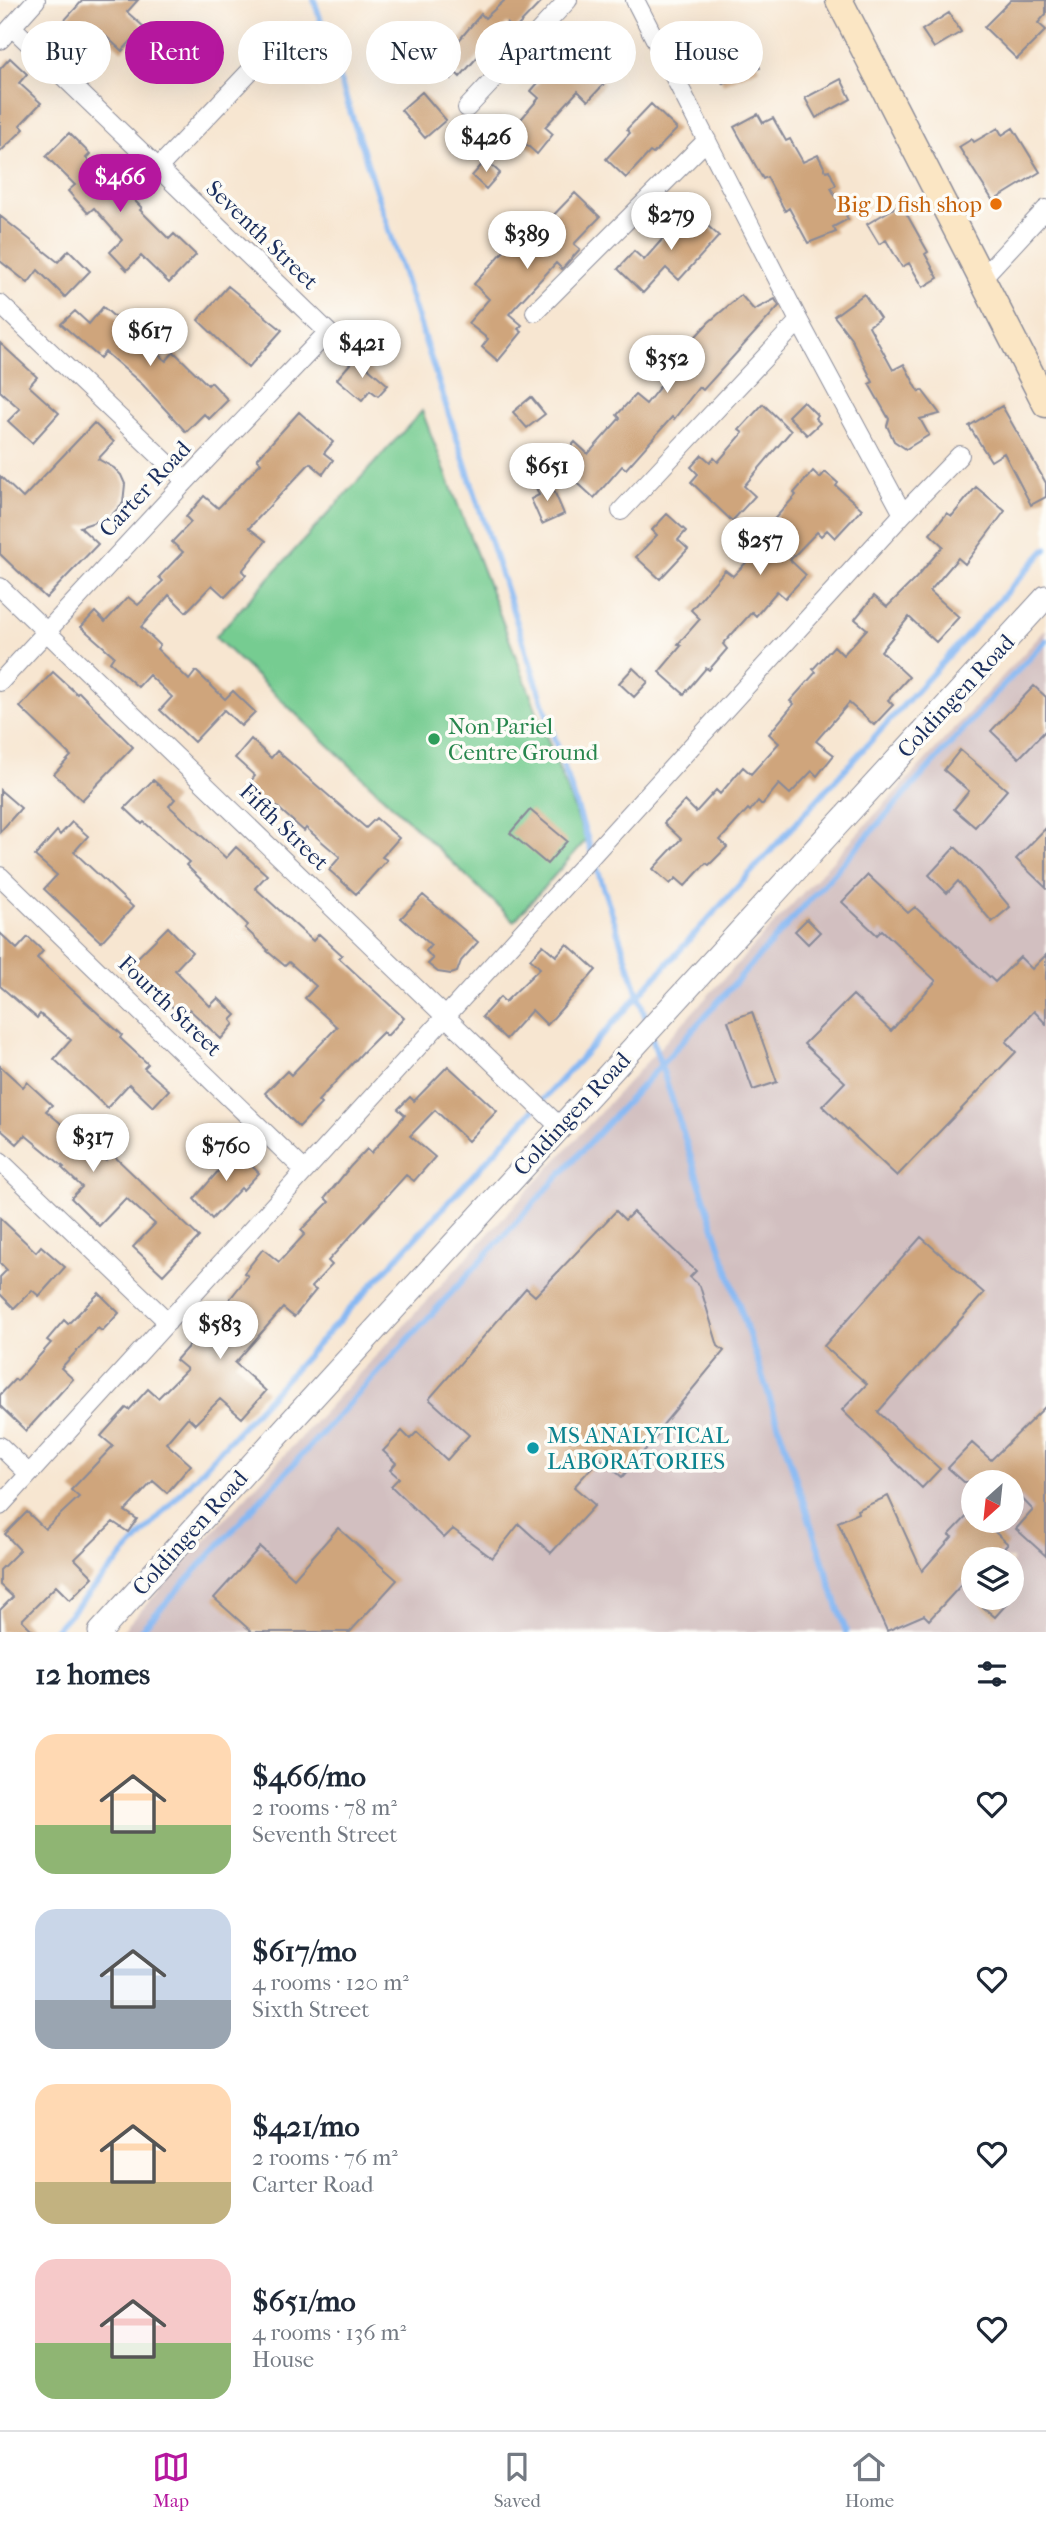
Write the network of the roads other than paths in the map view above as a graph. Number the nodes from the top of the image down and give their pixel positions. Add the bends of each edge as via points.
1 (36, 0) edge
2 (568, 0) edge
3 (635, 0) edge
4 (839, 0) edge
5 (6, 33) edge
6 (238, 84) edge
7 (467, 108) dead end
8 (707, 140) junction
9 (157, 169) junction
10 (1046, 209) edge
11 (982, 278) junction
12 (0, 304) edge
13 (535, 312) dead end
14 (799, 321) junction
15 (328, 332) joint
16 (1046, 404) edge
17 (960, 455) dead end
18 (186, 481) junction
19 (621, 511) dead end
20 (903, 514) junction
21 (0, 587) edge
22 (1046, 597) edge
23 (46, 632) junction
24 (0, 682) edge
25 (0, 876) edge
26 (446, 1016) junction
27 (554, 1121) junction
28 (0, 1161) edge
29 (305, 1171) junction
30 (168, 1322) junction
31 (0, 1446) edge
32 (29, 1474) junction
33 (0, 1506) edge
34 (100, 1632) edge

1 - 5 street
2 - 7 street
3 - 8 street
4 - 11 main road
5 - 9 street, Seventh Street
6 - 9 street
8 - 13 street
8 - 14 street
9 - 15 street, Seventh Street
10 - 11 street
11 - 16 main road
12 - 18 street
14 - 19 street
14 - 20 street
15 - 18 street, Carter Road
17 - 20 street
18 - 23 street, Carter Road
20 - 26 street
21 - 23 street, Fifth Street
22 - 27 street, Coldingen Road
23 - 24 street, Carter Road
23 - 26 street, Fifth Street
25 - 29 street, Fourth Street
26 - 27 street, Fifth Street
26 - 29 street
27 - 34 street, Coldingen Road
28 - 30 street
29 - 30 street
30 - 32 street
31 - 32 street
32 - 33 street

